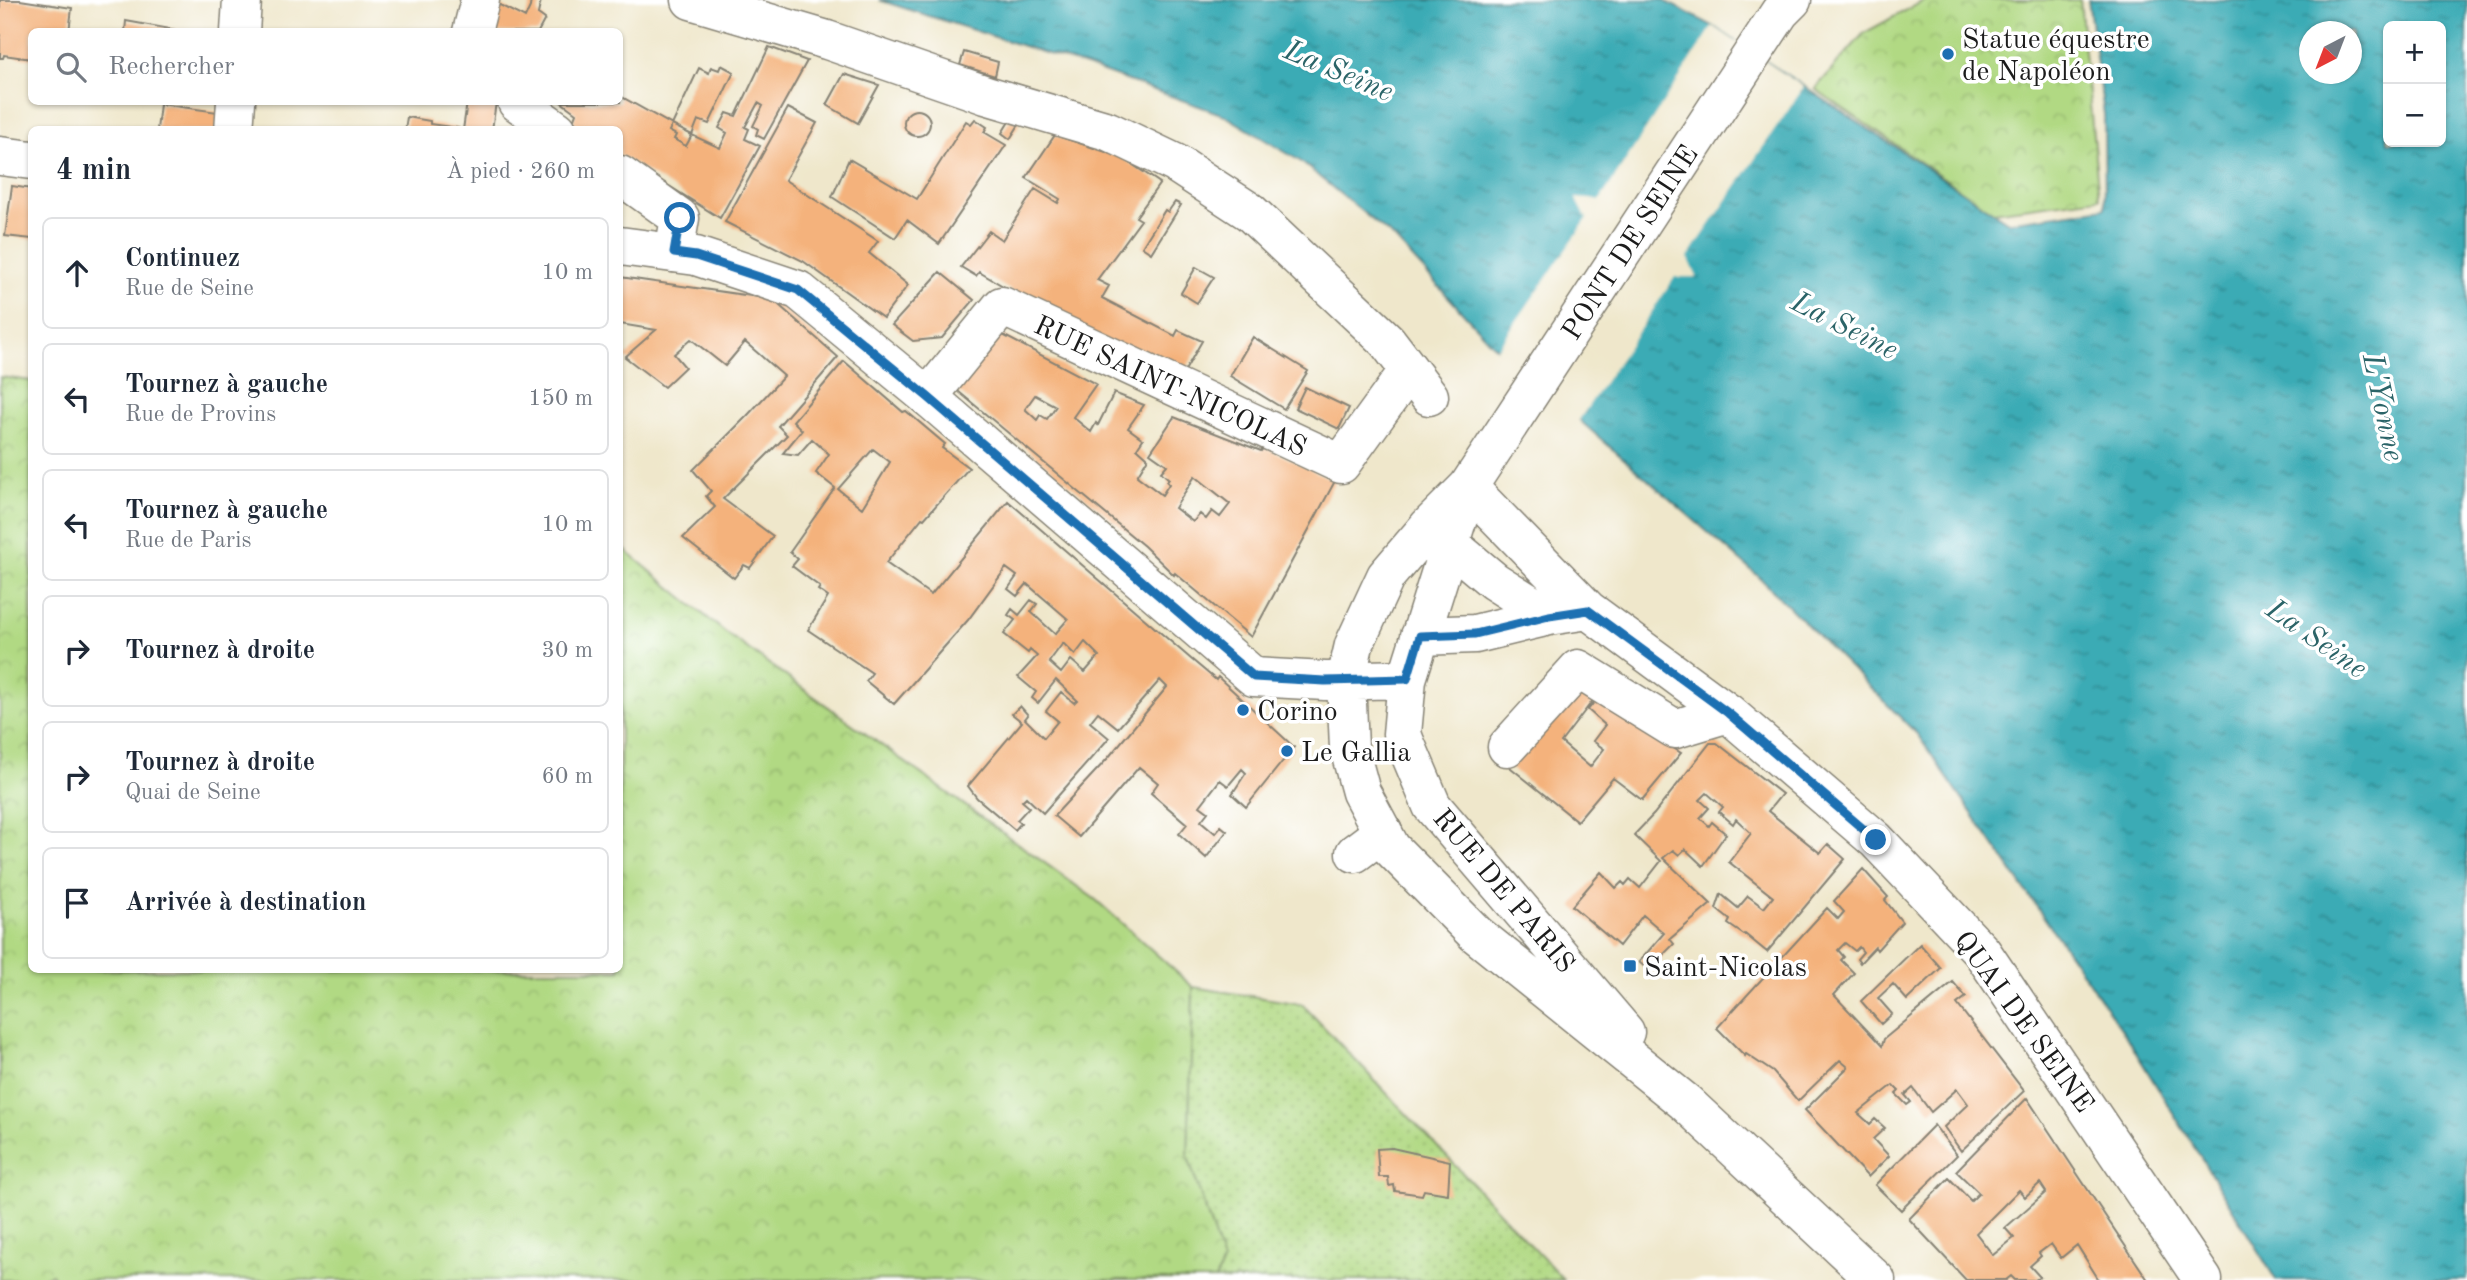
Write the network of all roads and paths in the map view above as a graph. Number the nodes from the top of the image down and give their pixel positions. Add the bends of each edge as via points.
1 (243, 0) edge
2 (480, 0) edge
3 (691, 0) edge
4 (1792, 0) edge
5 (240, 28) edge
6 (473, 28) edge
7 (236, 105) edge
8 (521, 105) edge
9 (234, 126) edge
10 (550, 126) edge
11 (0, 156) edge
12 (28, 160) edge
13 (623, 177) edge
14 (623, 246) edge
15 (674, 253) junction
16 (928, 397) junction
17 (1468, 487) junction
18 (1440, 536) junction
19 (1588, 610) junction
20 (1549, 616) junction
21 (1420, 636) junction
22 (1346, 679) junction
23 (1407, 679) junction
24 (1728, 713) junction
25 (1507, 747) dead end
26 (1685, 1102) junction
27 (1876, 1280) edge
28 (2203, 1280) edge

1 - 5 main road
2 - 6 main road
3 - 16 main road, RUE SAINT-NICOLAS via 1108,131 1175,163 1250,212 1387,341 1419,383 1340,464 1002,306
4 - 17 main road, PONT DE SEINE
7 - 9 main road
8 - 10 main road
11 - 12 main road
13 - 15 main road via 680,218
14 - 15 main road
15 - 16 main road via 798,290
16 - 22 main road via 1254,677
17 - 18 main road, RUE DE PARIS
17 - 19 main road, QUAI DE SEINE
18 - 20 main road via 1494,580
18 - 21 main road, RUE DE PARIS
18 - 22 main road, RUE DE PARIS via 1386,576 1354,645
19 - 20 main road
19 - 24 main road, QUAI DE SEINE
20 - 21 main road via 1475,634
21 - 23 main road, RUE DE PARIS
22 - 23 main road
22 - 26 main road, RUE DE PARIS via 1349,748 1369,843 1391,848 1476,934
23 - 26 main road, RUE DE PARIS via 1402,734 1432,806
24 - 25 main road via 1675,729 1578,669
24 - 28 main road, QUAI DE SEINE via 1876,840 1982,952
26 - 27 main road, RUE DE PARIS

